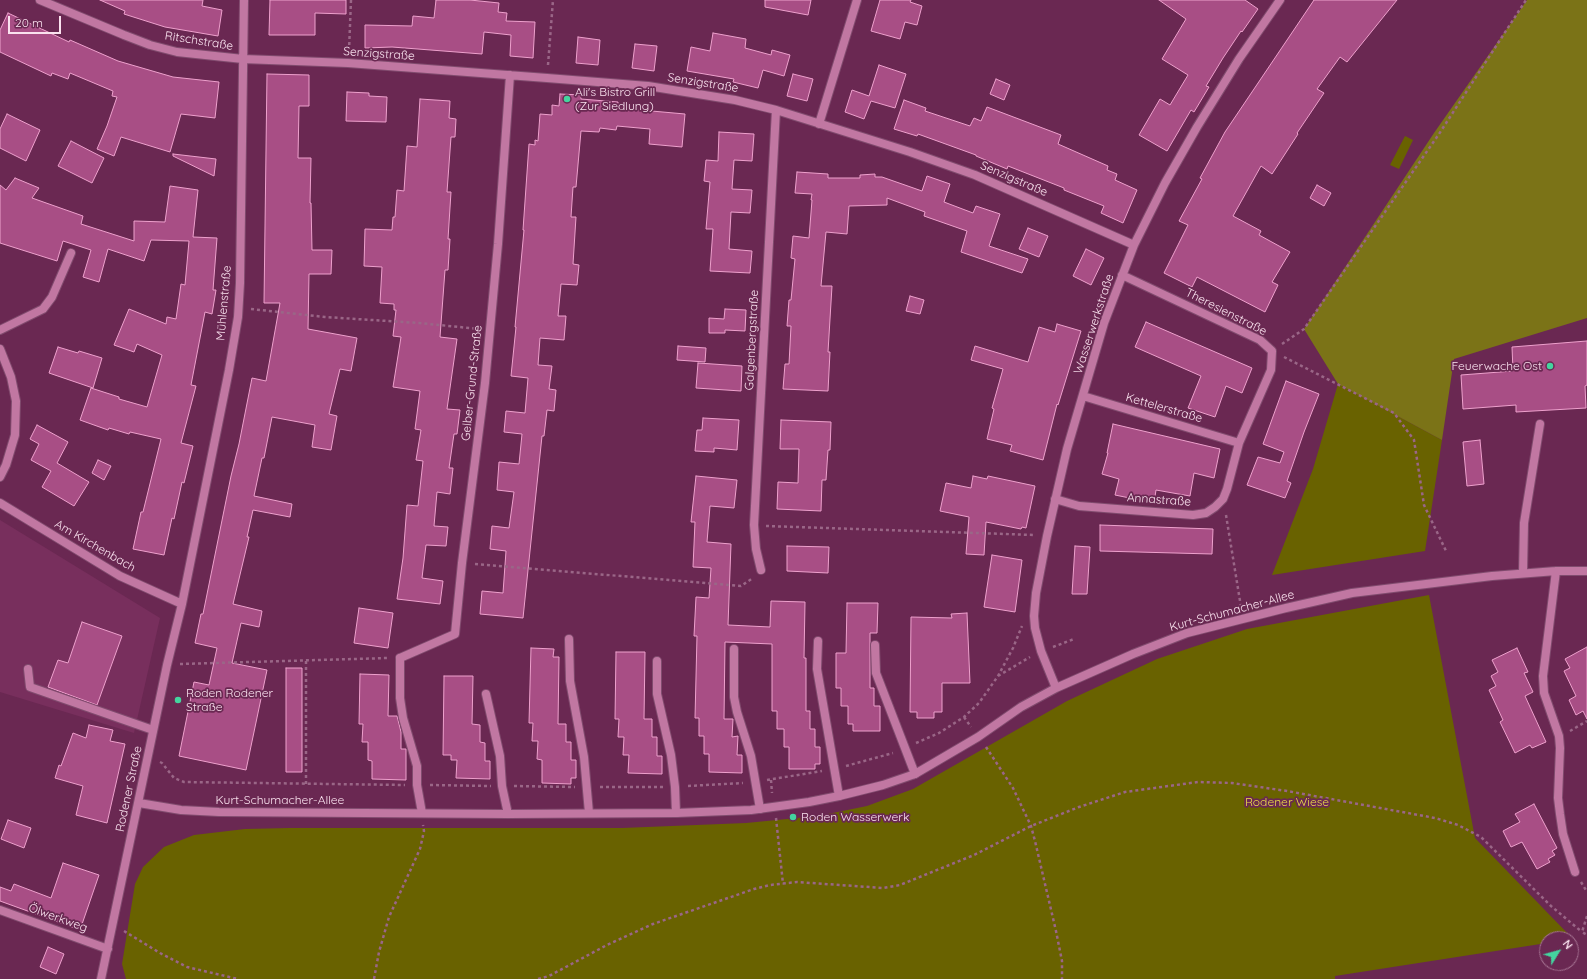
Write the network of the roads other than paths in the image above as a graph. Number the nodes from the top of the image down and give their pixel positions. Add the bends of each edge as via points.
1 (40, 0) edge
2 (244, 0) edge
3 (857, 0) edge
4 (1280, 0) edge
5 (243, 59) junction
6 (510, 75) junction
7 (776, 110) junction
8 (819, 124) junction
9 (1134, 245) junction
10 (71, 253) dead end
11 (1122, 275) junction
12 (0, 330) edge
13 (0, 349) edge
14 (1083, 396) junction
15 (1540, 424) dead end
16 (1239, 443) junction
17 (0, 477) edge
18 (1055, 499) junction
19 (0, 504) edge
20 (761, 570) road end
21 (1556, 571) junction
22 (1587, 571) edge
23 (1523, 573) junction
24 (182, 604) junction
25 (569, 640) dead end
26 (818, 641) dead end
27 (875, 645) dead end
28 (734, 649) dead end
29 (657, 661) dead end
30 (28, 669) dead end
31 (1056, 688) junction
32 (486, 694) dead end
33 (154, 730) junction
34 (915, 774) junction
35 (839, 796) junction
36 (139, 803) junction
37 (760, 809) junction
38 (422, 813) junction
39 (588, 813) junction
40 (676, 813) junction
41 (508, 814) junction
42 (1575, 872) dead end
43 (0, 910) edge
44 (108, 949) junction
45 (101, 979) edge

1 - 5 street, Ritschstraße via 150,45 177,52
2 - 5 street, Mühlenstraße
3 - 8 street
4 - 9 street, Wasserwerkstraße via 1239,59 1197,127
5 - 6 street, Senzigstraße via 348,63
5 - 24 street, Mühlenstraße via 238,307 229,370
6 - 7 street, Senzigstraße via 648,86 735,100
6 - 38 street, Gelber-Grund-Straße via 484,391 455,634 400,658 400,698 417,766 417,785
7 - 8 street, Senzigstraße
7 - 20 street, Galgenbergstraße via 754,525
8 - 9 street, Senzigstraße via 975,175
9 - 11 street, Wasserwerkstraße
10 - 12 street via 52,298 43,309
11 - 14 street, Wasserwerkstraße via 1104,323
11 - 16 street, Theresienstraße via 1260,340 1272,352 1271,370
13 - 17 street via 11,377 16,408 15,435
14 - 16 street, Kettelerstraße
14 - 18 street, Wasserwerkstraße
15 - 23 street via 1524,523
16 - 18 street, Annastraße via 1223,499 1206,513 1193,515 1079,506
18 - 31 street, Wasserwerkstraße via 1036,593 1034,616 1041,651
19 - 24 street, Am Kirchenbach via 120,576
21 - 22 street, Kurt-Schumacher-Allee
21 - 23 street, Kurt-Schumacher-Allee
21 - 42 street via 1543,676 1544,693 1559,736 1558,798 1563,834
23 - 31 street, Kurt-Schumacher-Allee via 1352,593 1244,618 1187,633
24 - 33 street, Rodener Straße
25 - 39 street via 570,681 584,757
26 - 35 street via 817,669
27 - 34 street via 876,673
28 - 37 street via 736,712 751,756
29 - 40 street via 657,694 671,755
30 - 33 street via 30,688
31 - 34 street, Kurt-Schumacher-Allee via 1021,707 978,737
32 - 41 street via 500,756 502,786
33 - 36 street, Rodener Straße
34 - 35 street, Kurt-Schumacher-Allee
35 - 37 street, Kurt-Schumacher-Allee
36 - 38 street, Kurt-Schumacher-Allee via 181,810 219,812
36 - 44 street, Rodener Straße
37 - 40 street, Kurt-Schumacher-Allee
38 - 41 street, Kurt-Schumacher-Allee
39 - 40 street, Kurt-Schumacher-Allee
39 - 41 street, Kurt-Schumacher-Allee
43 - 44 street, Ölwerkweg
44 - 45 street, Rodener Straße

